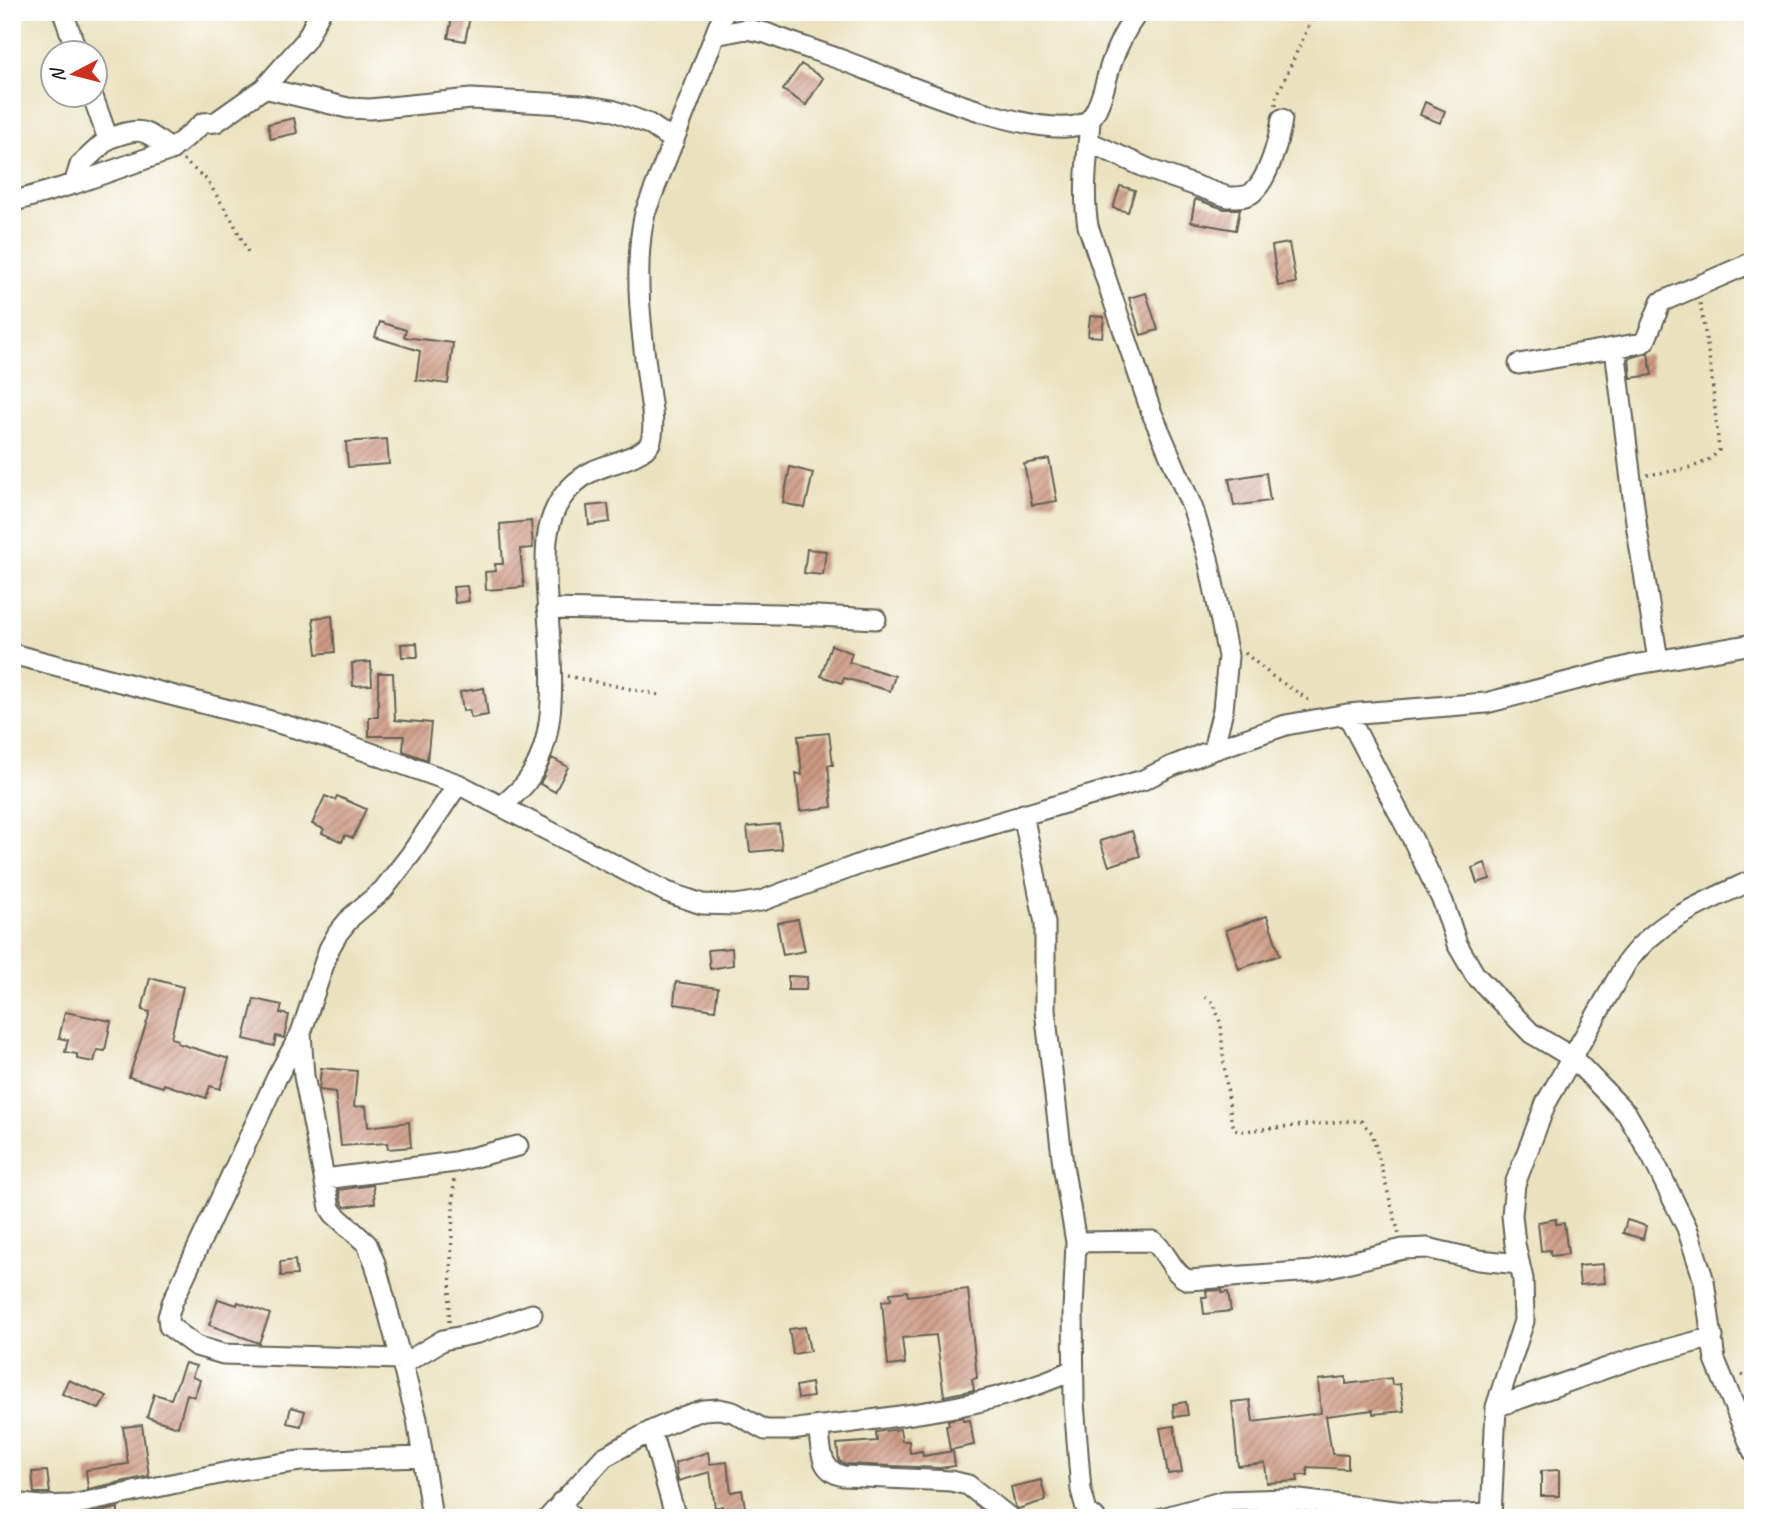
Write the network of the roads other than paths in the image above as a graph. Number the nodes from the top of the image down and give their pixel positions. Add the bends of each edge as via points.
1 (63, 12) edge
2 (320, 12) edge
3 (724, 12) edge
4 (1138, 12) edge
5 (715, 35) junction
6 (72, 38) edge
7 (264, 88) junction
8 (97, 108) edge
9 (1090, 119) junction
10 (1282, 119) road end
11 (108, 139) junction
12 (674, 141) junction
13 (1089, 142) junction
14 (171, 150) junction
15 (74, 184) junction
16 (12, 202) edge
17 (1753, 262) edge
18 (1615, 348) junction
19 (1519, 364) dead end
20 (547, 609) junction
21 (876, 619) dead end
22 (1753, 644) edge
23 (12, 654) edge
24 (1658, 660) junction
25 (1339, 715) junction
26 (1213, 750) junction
27 (458, 783) junction
28 (502, 806) junction
29 (1023, 814) junction
30 (1753, 880) edge
31 (301, 1033) junction
32 (1573, 1058) junction
33 (518, 1146) dead end
34 (324, 1179) junction
35 (1076, 1242) junction
36 (1519, 1264) junction
37 (532, 1314) dead end
38 (1713, 1336) junction
39 (403, 1362) junction
40 (1073, 1370) junction
41 (1496, 1407) junction
42 (818, 1426) junction
43 (651, 1431) junction
44 (1753, 1451) edge
45 (422, 1457) junction
46 (12, 1503) edge
47 (566, 1510) edge
48 (1492, 1515) edge
49 (432, 1518) edge
50 (548, 1518) edge
51 (676, 1518) edge
52 (1010, 1518) edge
53 (1095, 1518) edge
54 (1162, 1518) edge

1 - 6 street
2 - 7 street via 306,40
3 - 5 street
4 - 9 street
5 - 9 street via 746,29 766,33 979,113 1057,127
5 - 12 street
7 - 12 street via 348,108 471,99 582,105 649,124
7 - 14 street via 216,122 203,122
8 - 11 street
9 - 13 street
10 - 13 street via 1279,141 1260,183 1253,193 1240,197 1151,170
11 - 14 street via 145,131
11 - 15 street via 80,165
12 - 20 street via 639,238 641,318 653,427 650,444 591,472 556,508 546,543
13 - 26 street via 1088,226 1151,411 1193,509 1219,610 1228,656 1223,710
14 - 15 street
15 - 16 street
17 - 18 street via 1661,302 1646,340
18 - 19 street
18 - 24 street
20 - 21 street
20 - 28 street via 552,703 541,755 526,783
22 - 24 street
23 - 27 street via 264,719
24 - 25 street via 1486,703
25 - 26 street via 1286,725
25 - 32 street via 1412,838 1475,975 1531,1033
26 - 29 street via 1143,780
27 - 28 street
27 - 31 street via 383,890 338,933
28 - 29 street via 667,892 702,904 735,905 761,901 872,860
29 - 35 street via 1045,923 1045,1010
30 - 32 street via 1676,917 1646,940 1627,962
31 - 34 street via 304,1076
31 - 39 street via 172,1303 169,1326 196,1346 223,1354
32 - 36 street via 1546,1103 1515,1184 1512,1215
32 - 38 street via 1627,1114 1652,1157 1687,1228 1704,1281
33 - 34 street via 455,1162
34 - 39 street via 330,1208 372,1252
35 - 36 street via 1153,1241 1180,1277 1189,1280 1312,1271 1403,1249 1427,1248
35 - 40 street
36 - 41 street via 1524,1321
37 - 39 street via 478,1334 443,1340
38 - 41 street
38 - 44 street via 1715,1360
39 - 45 street
40 - 42 street via 1023,1390 950,1408
40 - 53 street via 1081,1490 1087,1512
41 - 48 street
42 - 43 street via 765,1430 719,1409 703,1410
42 - 52 street via 825,1466 832,1474 968,1485
43 - 47 street via 604,1457
43 - 51 street
45 - 46 street via 300,1461 72,1505
45 - 49 street
47 - 50 street
48 - 54 street via 1431,1515 1290,1499 1224,1501

